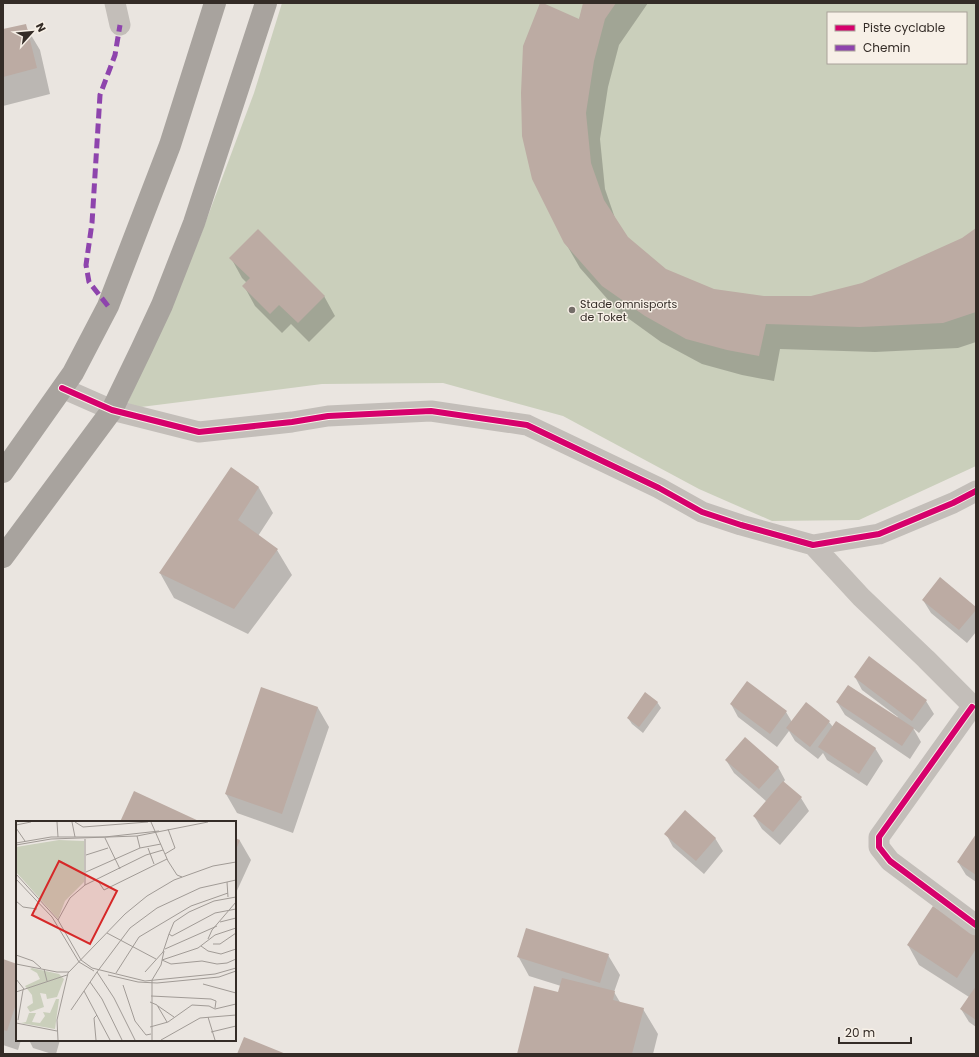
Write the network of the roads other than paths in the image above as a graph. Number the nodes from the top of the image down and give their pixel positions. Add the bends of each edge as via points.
1 (115, 3) edge
2 (214, 3) edge
3 (266, 3) edge
4 (120, 25) dead end
5 (62, 388) junction
6 (112, 410) junction
7 (3, 472) edge
8 (976, 491) edge
9 (813, 545) junction
10 (3, 557) edge
11 (974, 708) edge
12 (976, 925) edge

1 - 4 street
2 - 5 main road via 170,145 108,306 73,373
3 - 6 main road via 194,223 162,305
5 - 6 street
5 - 7 main road
6 - 9 street via 199,432 328,416 432,411 527,426 659,488 702,512
6 - 10 main road
8 - 9 street via 879,534
9 - 11 street via 861,597
11 - 12 street via 879,837 880,848 890,861

